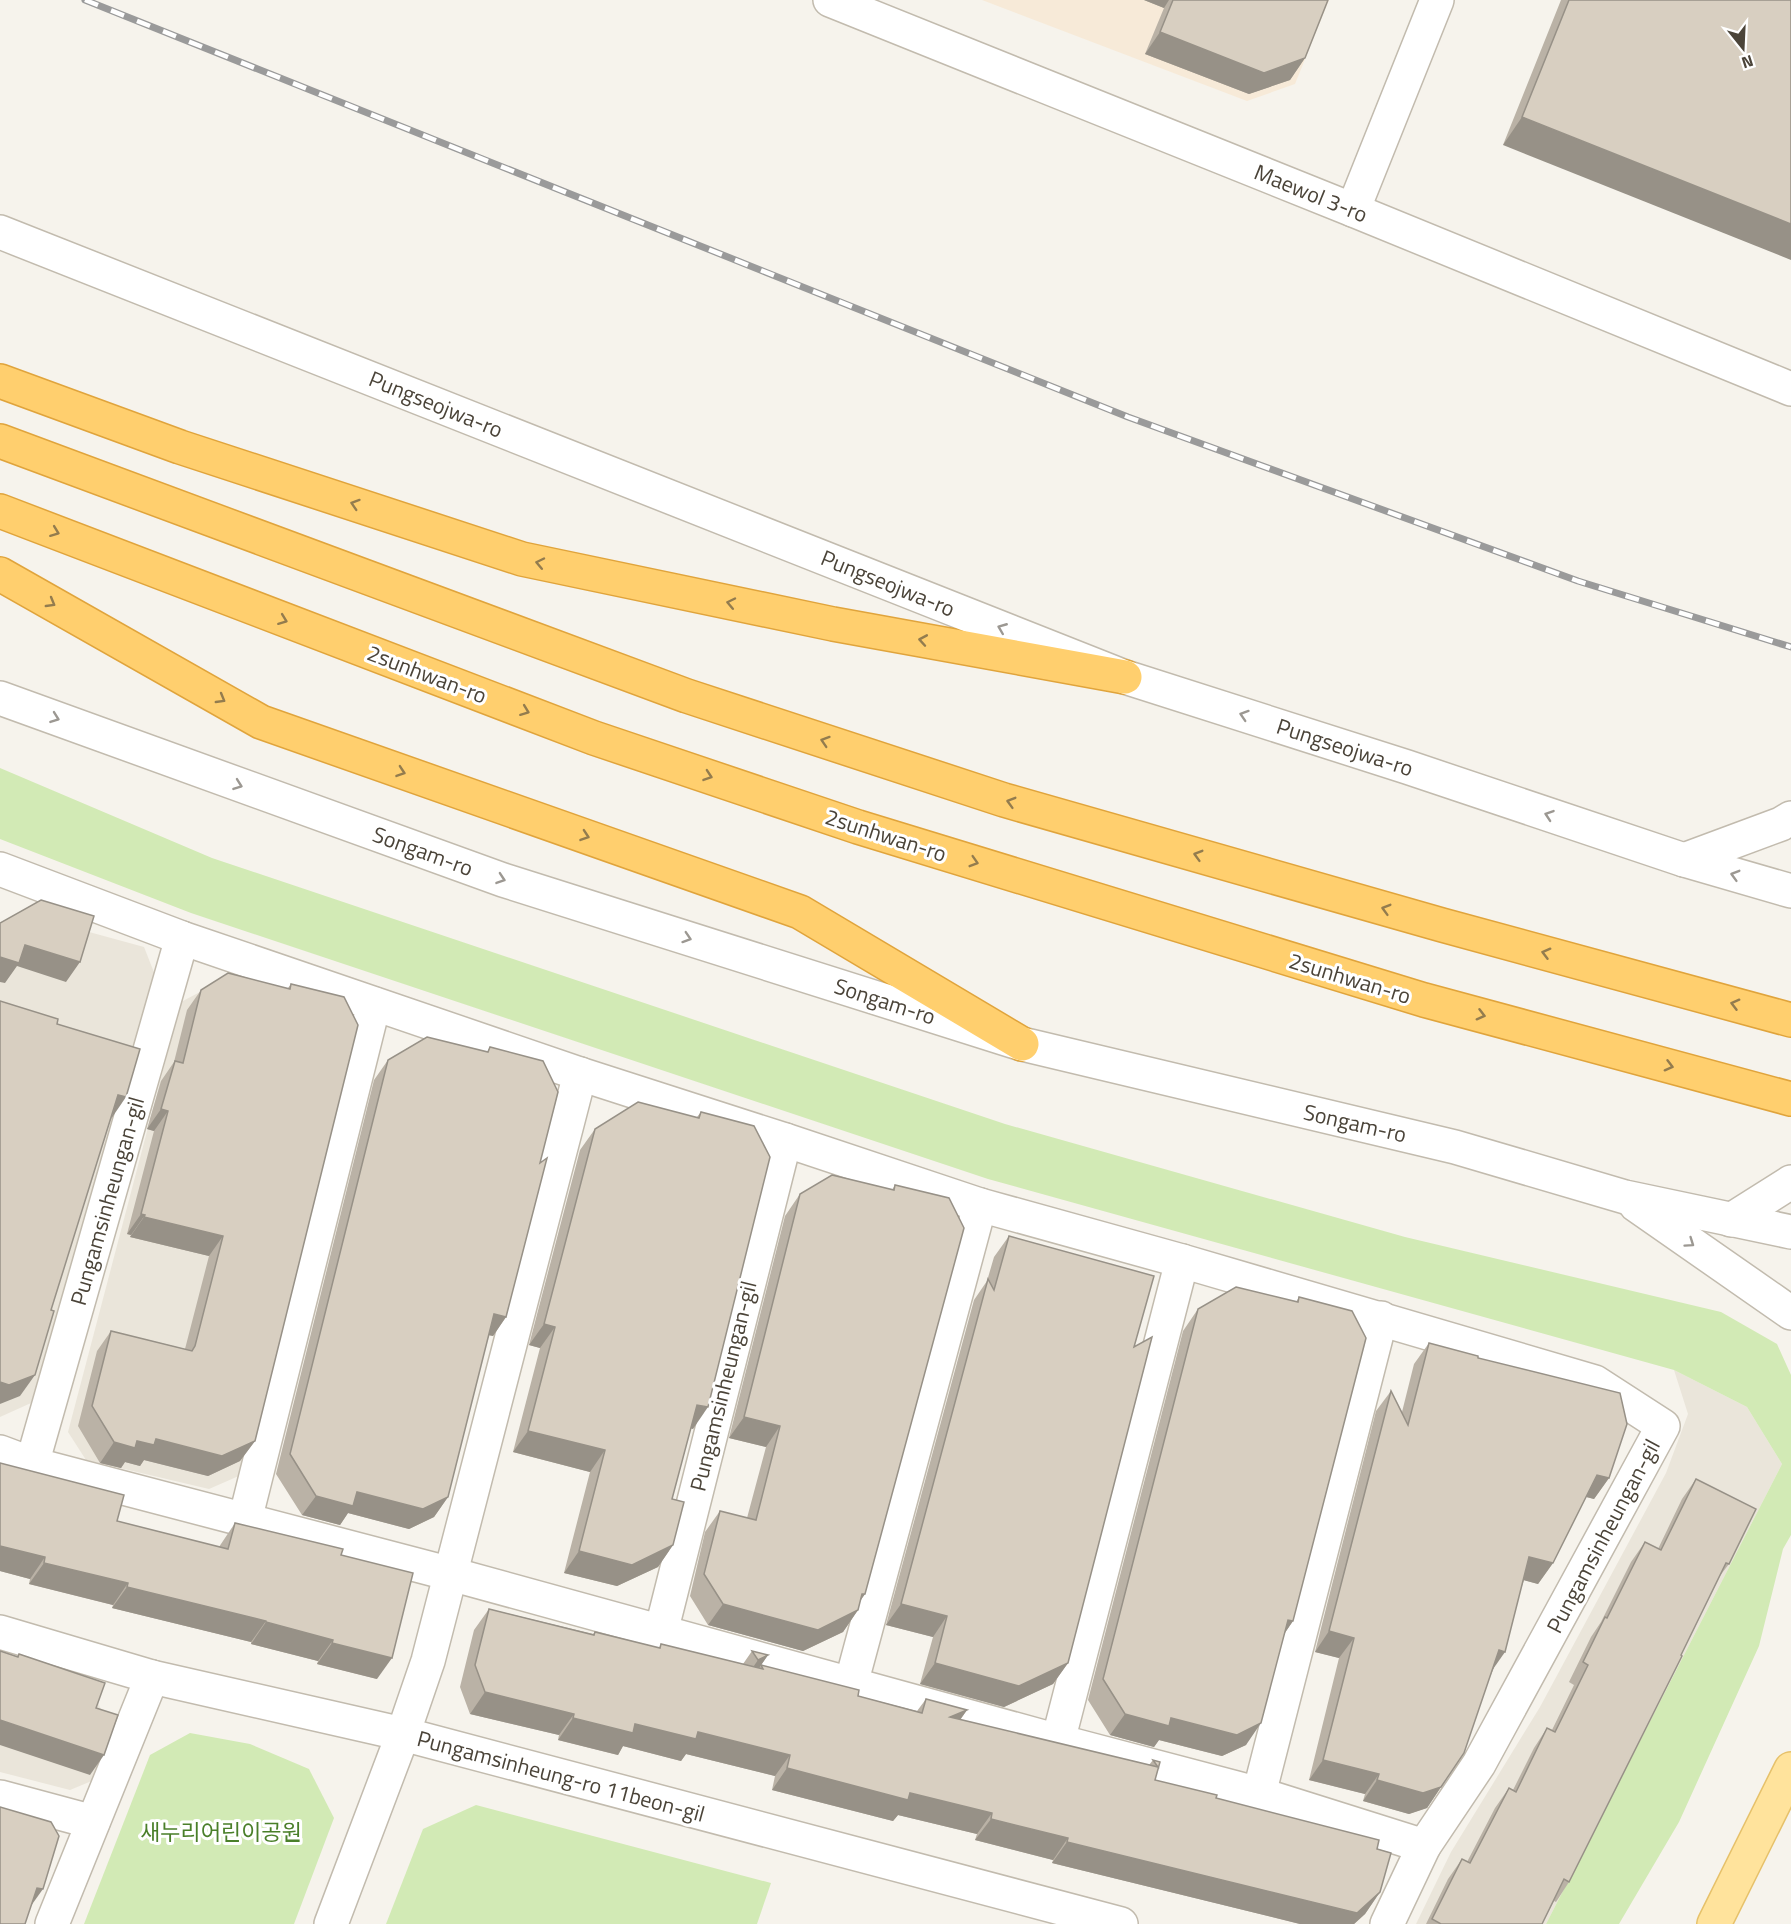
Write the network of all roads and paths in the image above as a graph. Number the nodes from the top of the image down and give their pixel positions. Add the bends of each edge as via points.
1 (830, 0) edge
2 (1437, 0) edge
3 (1353, 210) junction
4 (0, 232) edge
5 (0, 381) edge
6 (1791, 389) edge
7 (0, 441) edge
8 (0, 512) edge
9 (0, 574) edge
10 (1125, 677) junction
11 (0, 698) edge
12 (1791, 818) edge
13 (1684, 861) junction
14 (0, 869) edge
15 (1791, 891) edge
16 (182, 938) junction
17 (374, 1004) junction
18 (1791, 1020) edge
19 (1022, 1044) junction
20 (580, 1074) junction
21 (1791, 1099) edge
22 (785, 1140) junction
23 (1791, 1182) edge
24 (1625, 1197) junction
25 (980, 1205) junction
26 (1731, 1220) junction
27 (1791, 1232) edge
28 (1182, 1261) junction
29 (1791, 1313) edge
30 (1381, 1318) junction
31 (0, 1452) edge
32 (32, 1464) junction
33 (245, 1520) junction
34 (451, 1574) junction
35 (0, 1632) edge
36 (661, 1632) junction
37 (152, 1677) junction
38 (850, 1684) junction
39 (404, 1734) junction
40 (1058, 1741) junction
41 (1791, 1769) edge
42 (1259, 1794) junction
43 (0, 1797) edge
44 (93, 1822) junction
45 (1424, 1846) junction
46 (52, 1924) edge
47 (331, 1924) edge
48 (1121, 1924) edge
49 (1387, 1924) edge
50 (1714, 1924) edge

1 - 3 street, Maewol 3-ro
2 - 3 street
3 - 6 street, Maewol 3-ro
10 -> 4 street, Pungseojwa-ro
10 -> 5 highway via 833,624 522,559 180,447
18 -> 7 highway via 1004,800 687,696
8 -> 21 highway, 2sunhwan-ro via 594,738 858,827 1424,1000
9 -> 19 highway via 261,722 800,912
13 -> 10 street, Pungseojwa-ro
11 -> 19 street, Songam-ro via 503,880
12 - 13 street
15 -> 13 street, Pungseojwa-ro
14 - 16 street, Pungamsinheungan-gil
16 - 17 street, Pungamsinheungan-gil
16 - 32 street, Pungamsinheungan-gil
17 - 20 street, Pungamsinheungan-gil
17 - 33 street
19 - 24 street, Songam-ro via 1455,1147
20 - 22 street, Pungamsinheungan-gil
20 - 34 street
22 - 25 street, Pungamsinheungan-gil
22 - 36 street, Pungamsinheungan-gil
23 - 26 street
24 - 26 street, Songam-ro
24 -> 29 street
25 - 28 street, Pungamsinheungan-gil
25 - 38 street
26 - 27 street, Songam-ro
28 - 30 street, Pungamsinheungan-gil
28 - 40 street
30 - 42 street
30 - 45 street, Pungamsinheungan-gil via 1595,1382 1663,1426 1479,1764
31 - 32 street
32 - 33 street
33 - 34 street
34 - 36 street
34 - 39 street
35 - 37 street, Pungamsinheung-ro 11beon-gil
36 - 38 street
37 - 39 street, Pungamsinheung-ro 11beon-gil
37 - 44 street
38 - 40 street
39 - 47 street
39 - 48 street, Pungamsinheung-ro 11beon-gil
40 - 42 street
41 - 50 main road
42 - 45 street
43 - 44 street
44 - 46 street
45 - 49 street, Pungamsinheungan-gil

